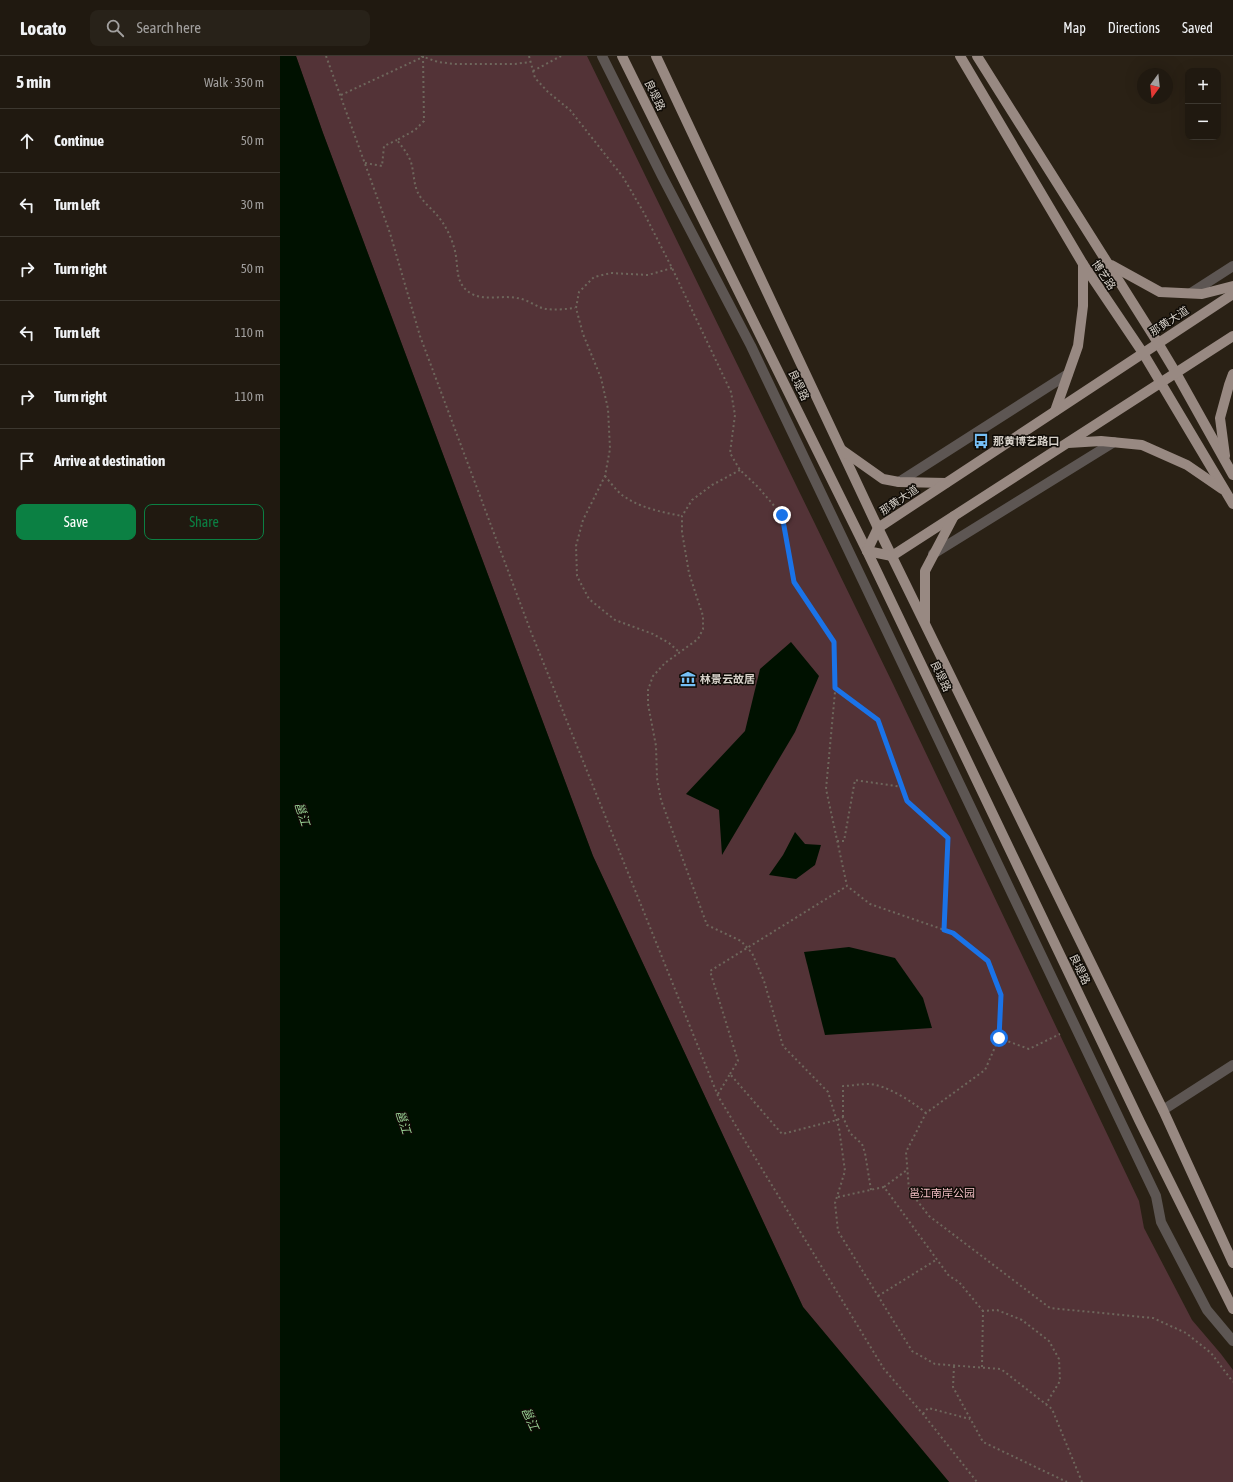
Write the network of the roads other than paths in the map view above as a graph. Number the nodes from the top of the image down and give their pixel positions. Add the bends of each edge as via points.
1 (602, 56) edge
2 (622, 56) edge
3 (960, 56) edge
4 (977, 56) edge
5 (660, 59) edge
6 (1083, 264) junction
7 (1109, 264) junction
8 (1233, 266) edge
9 (1233, 286) edge
10 (1191, 293) junction
11 (1233, 294) edge
12 (1233, 336) edge
13 (1158, 343) junction
14 (1143, 353) junction
15 (1176, 372) junction
16 (1068, 374) junction
17 (1233, 374) edge
18 (1161, 383) junction
19 (1055, 411) junction
20 (1114, 442) junction
21 (1066, 443) junction
22 (840, 449) junction
23 (1226, 462) junction
24 (1233, 475) edge
25 (899, 482) junction
26 (946, 483) junction
27 (1225, 491) junction
28 (1233, 504) edge
29 (954, 516) junction
30 (878, 528) junction
31 (867, 551) junction
32 (933, 554) junction
33 (892, 556) junction
34 (926, 625) junction
35 (1233, 1065) edge
36 (1163, 1110) junction
37 (1233, 1263) edge
38 (1233, 1309) edge
39 (1233, 1340) edge

1 - 39 street via 751,346 1156,1196 1161,1222 1207,1310
2 - 31 main road, 良堤路
3 - 6 main road, 博艺路
4 - 7 main road, 博艺路
5 - 22 main road, 良堤路
6 - 14 main road, 博艺路
6 - 16 main road via 1083,306 1078,346
7 - 10 main road via 1160,292
7 - 13 main road, 博艺路
8 - 10 street
9 - 10 main road via 1202,294
11 - 13 main road, 那黄大道
12 - 15 main road
13 - 14 main road, 那黄大道
13 - 15 main road, 博艺路
14 - 18 main road, 博艺路
14 - 19 main road, 那黄大道
15 - 18 main road
15 - 23 main road, 博艺路
16 - 19 main road
16 - 25 street
17 - 23 main road via 1220,418
18 - 21 main road
18 - 27 main road, 博艺路
19 - 26 main road, 那黄大道
20 - 21 main road
20 - 27 main road via 1142,445 1187,465
20 - 32 street
21 - 29 main road
22 - 25 main road via 883,478
22 - 30 main road, 良堤路
23 - 24 main road, 博艺路
25 - 26 main road
26 - 30 main road, 那黄大道
27 - 28 main road, 博艺路
29 - 32 main road
29 - 33 main road
30 - 31 main road, 那黄大道
30 - 33 main road, 良堤路
31 - 33 main road
31 - 38 main road, 良堤路 via 1140,1122
32 - 34 main road via 925,571
33 - 34 main road, 良堤路
34 - 36 main road, 良堤路
35 - 36 street
36 - 37 main road, 良堤路

